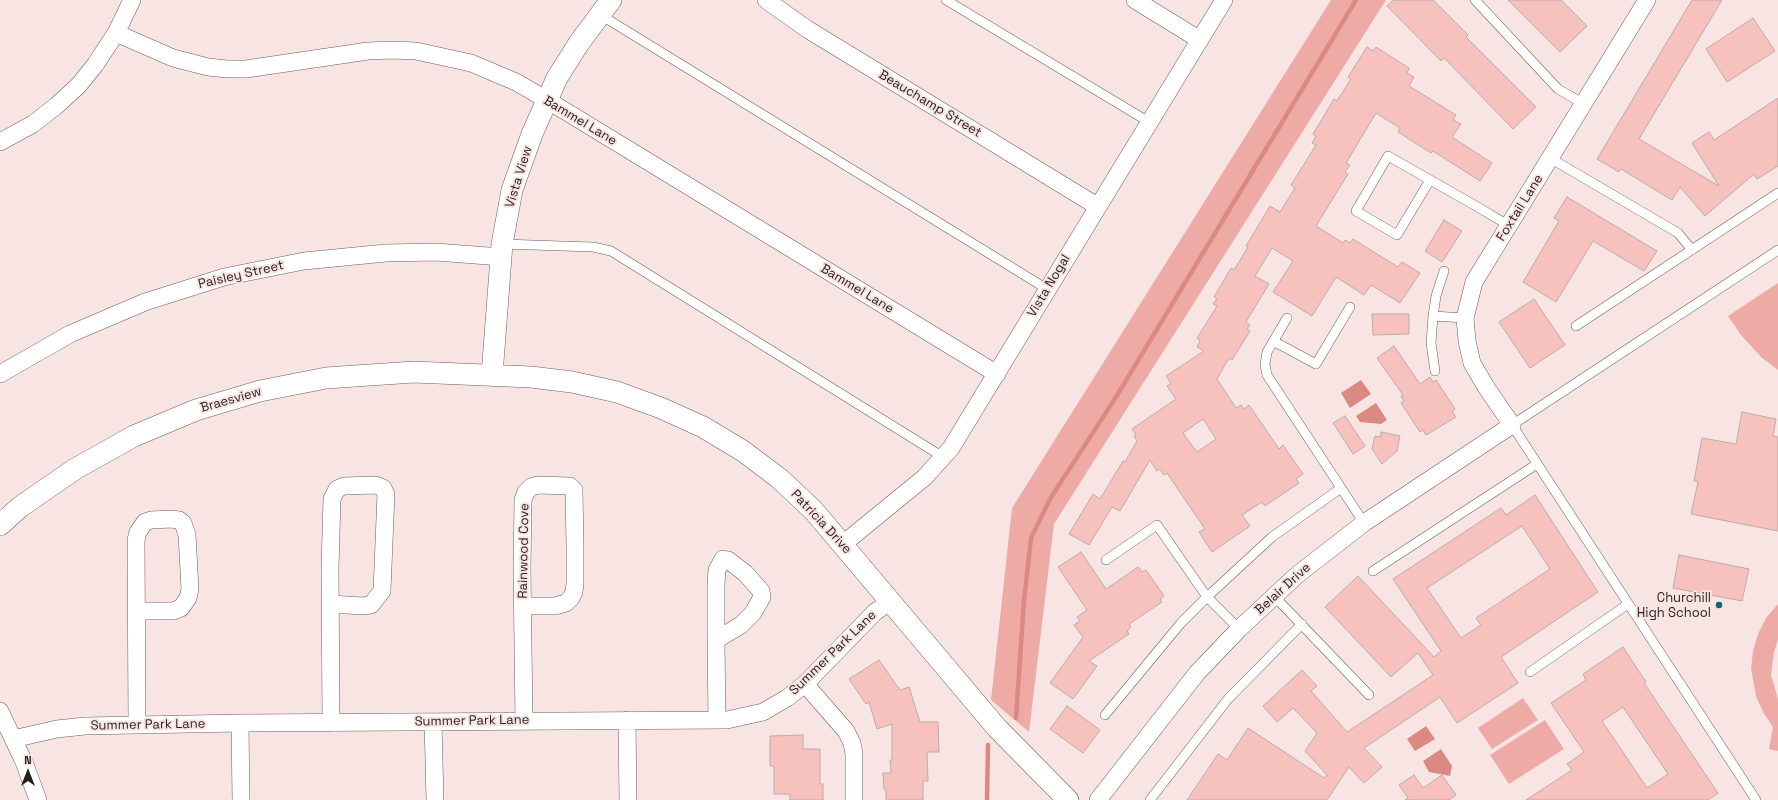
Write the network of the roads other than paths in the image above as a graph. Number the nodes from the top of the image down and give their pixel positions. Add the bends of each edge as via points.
1 (132, 0) edge
2 (766, 0) edge
3 (946, 0) edge
4 (1135, 0) edge
5 (1224, 0) edge
6 (1474, 0) edge
7 (1647, 0) edge
8 (605, 7) edge
9 (116, 33) junction
10 (1200, 40) junction
11 (547, 100) junction
12 (1584, 104) junction
13 (1148, 122) junction
14 (0, 142) edge
15 (1550, 158) junction
16 (1430, 180) junction
17 (1778, 193) edge
18 (1097, 206) junction
19 (1508, 225) junction
20 (502, 250) junction
21 (1692, 250) junction
22 (1778, 250) edge
23 (1444, 271) dead end
24 (1047, 290) junction
25 (1350, 307) dead end
26 (1433, 316) junction
27 (1287, 318) dead end
28 (1466, 318) junction
29 (1576, 326) dead end
30 (1273, 342) junction
31 (1435, 371) dead end
32 (0, 374) edge
33 (996, 374) junction
34 (492, 375) junction
35 (1512, 425) junction
36 (943, 456) junction
37 (1537, 464) junction
38 (1341, 488) junction
39 (1364, 523) junction
40 (0, 525) edge
41 (843, 544) junction
42 (1106, 560) dead end
43 (1373, 571) dead end
44 (1274, 596) junction
45 (1206, 597) junction
46 (890, 602) junction
47 (331, 604) junction
48 (1628, 604) junction
49 (523, 606) junction
50 (137, 611) junction
51 (1302, 624) junction
52 (1240, 629) junction
53 (716, 640) dead end
54 (1530, 672) dead end
55 (805, 684) junction
56 (1369, 695) dead end
57 (0, 711) edge
58 (1105, 714) dead end
59 (627, 720) junction
60 (717, 720) junction
61 (524, 721) junction
62 (433, 722) junction
63 (240, 723) junction
64 (331, 723) junction
65 (137, 725) junction
66 (12, 739) junction
67 (38, 800) edge
68 (241, 800) edge
69 (435, 800) edge
70 (628, 800) edge
71 (854, 800) edge
72 (1068, 800) edge
73 (1098, 800) edge
74 (1150, 800) edge
75 (1756, 800) edge

1 - 9 street
2 - 18 street, Beauchamp Street via 807,30
3 - 13 lane
4 - 10 street
5 - 10 street, Vista Nogal
6 - 12 lane via 1558,89
7 - 12 street, Foxtail Lane
8 - 11 street, Vista View via 557,78
8 - 24 lane
9 - 11 street, Bammel Lane via 173,58 196,65 227,69 246,69 368,51 416,51 471,63 516,82
9 - 14 street via 78,86 33,124
10 - 13 street, Vista Nogal
11 - 20 street, Vista View via 512,190
11 - 33 street, Bammel Lane
12 - 15 street, Foxtail Lane
13 - 18 street, Vista Nogal
15 - 19 street, Foxtail Lane
15 - 21 lane via 1678,234
16 - 16 lane via 1397,235 1356,211 1388,156
16 - 19 lane
17 - 21 lane
18 - 24 street, Vista Nogal
19 - 28 street, Foxtail Lane via 1474,282
20 - 32 street, Paisley Street via 386,253 304,261 224,277 145,302 70,334
20 - 34 street, Vista View
20 - 36 lane via 593,247 611,251
21 - 29 lane
22 - 35 lane
23 - 26 lane
24 - 33 street, Vista Nogal
25 - 30 lane via 1316,364
26 - 28 lane
26 - 31 lane via 1431,343
27 - 30 lane
28 - 35 street, Foxtail Lane via 1467,341 1472,363
30 - 38 lane via 1267,352 1267,375
33 - 36 street, Vista Nogal via 951,448
34 - 40 street, Braesview via 414,372 326,378 260,391 203,408 134,436 75,469 20,507
34 - 41 street, Patricia Drive via 572,382 617,392 703,427 743,451 780,479 814,511
35 - 37 lane
35 - 39 street, Belair Drive
36 - 41 street, Vista Nogal via 925,477
37 - 43 lane
37 - 48 lane
38 - 39 lane
38 - 45 lane via 1272,537
39 - 44 street, Belair Drive
41 - 46 street, Patricia Drive
42 - 45 lane via 1157,525
44 - 51 lane
44 - 52 street, Belair Drive
45 - 52 lane
45 - 58 lane
46 - 55 street, Summer Park Lane via 875,612
46 - 72 street, Patricia Drive via 997,728
47 - 47 street via 332,499 336,489 344,486 376,485 383,488 386,494 382,591 371,605
47 - 64 street
48 - 54 lane
48 - 75 lane
49 - 49 street, Rainwood Cove via 566,604 574,592 574,490 570,486 538,485 526,492 523,500
49 - 61 street, Rainwood Cove
50 - 50 street via 138,532 145,522 151,520 179,520 183,523 187,535 190,589 188,598 181,608
50 - 65 street
51 - 56 lane
51 - 74 lane via 1228,699
52 - 73 street, Belair Drive via 1197,673
53 - 60 street
55 - 60 street, Summer Park Lane via 763,712
55 - 71 street via 846,731 852,743
57 - 66 street
59 - 60 street, Summer Park Lane
59 - 61 street, Summer Park Lane
59 - 70 street
61 - 62 street, Summer Park Lane
62 - 64 street, Summer Park Lane
62 - 69 street
63 - 64 street, Summer Park Lane
63 - 65 street, Summer Park Lane
63 - 68 street
65 - 66 street, Summer Park Lane via 64,728
66 - 67 street via 24,762

